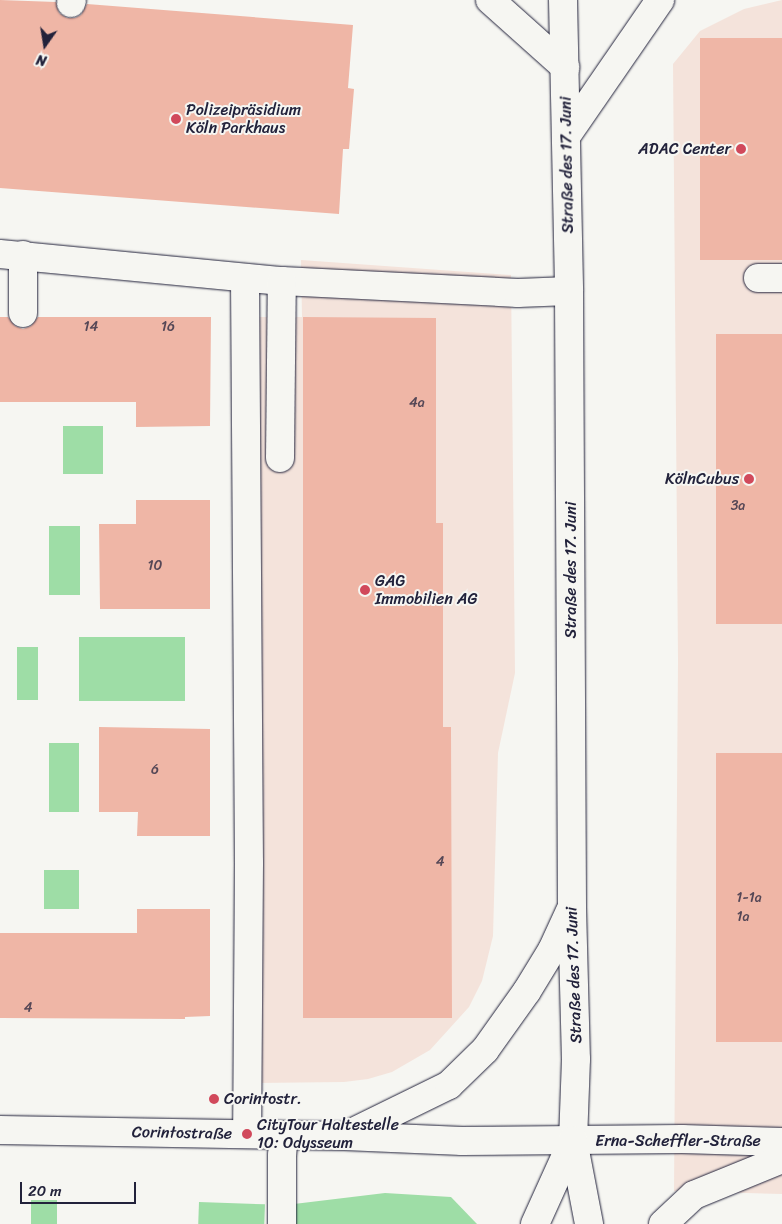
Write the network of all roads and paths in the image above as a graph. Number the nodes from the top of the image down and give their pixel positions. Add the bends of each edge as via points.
1 (490, 0) edge
2 (563, 0) edge
3 (660, 0) edge
4 (565, 67) junction
5 (567, 135) junction
6 (12, 254) edge
7 (245, 278) junction
8 (282, 281) junction
9 (569, 291) junction
10 (24, 313) dead end
11 (280, 458) dead end
12 (572, 908) junction
13 (0, 1130) edge
14 (248, 1134) junction
15 (284, 1135) junction
16 (345, 1136) junction
17 (573, 1140) junction
18 (782, 1142) edge
19 (782, 1159) edge
20 (282, 1224) edge
21 (535, 1224) edge
22 (589, 1224) edge
23 (663, 1224) edge

1 - 4 main road
2 - 4 main road, Straße des 17. Juni
3 - 5 main road
4 - 5 main road, Straße des 17. Juni
5 - 9 main road, Straße des 17. Juni
6 - 7 main road
6 - 10 main road
7 - 8 main road
7 - 14 main road
8 - 9 main road via 518,293
8 - 11 main road
9 - 12 main road, Straße des 17. Juni
12 - 16 main road via 527,991 485,1050 449,1085
12 - 17 main road, Straße des 17. Juni via 576,1059
13 - 14 main road, Corintostraße
14 - 15 main road, Corintostraße
15 - 16 main road, Corintostraße
15 - 20 main road
16 - 17 main road, Corintostraße via 462,1141
17 - 18 main road, Erna-Scheffler-Straße
17 - 21 main road, Straße des 17. Juni
17 - 22 main road, Straße des 17. Juni
19 - 23 main road via 694,1195

